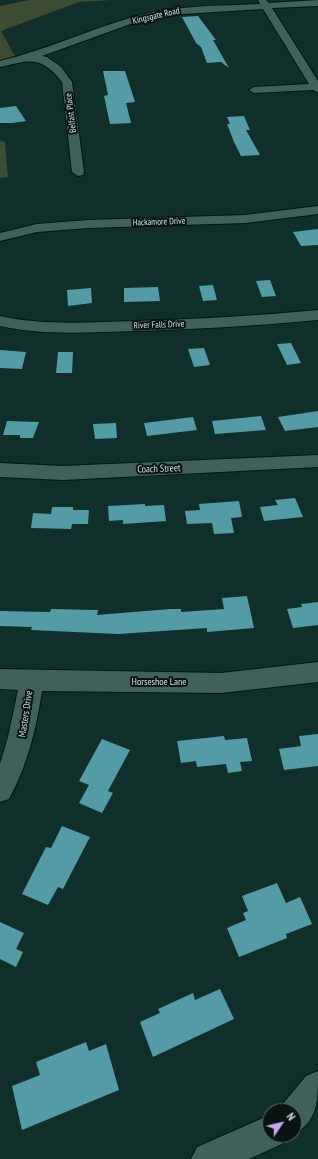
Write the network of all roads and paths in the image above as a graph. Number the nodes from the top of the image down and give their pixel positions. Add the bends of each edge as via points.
1 (264, 3) edge
2 (318, 3) edge
3 (26, 58) junction
4 (0, 64) edge
5 (317, 88) edge
6 (254, 90) dead end
7 (78, 172) dead end
8 (318, 210) edge
9 (0, 236) edge
10 (318, 315) edge
11 (0, 321) edge
12 (318, 461) edge
13 (0, 470) edge
14 (318, 672) edge
15 (0, 679) edge
16 (32, 681) junction
17 (0, 790) edge
18 (318, 1088) edge
19 (302, 1107) edge
20 (262, 1136) edge
21 (209, 1159) edge

1 - 2 street, Kingsgate Road
1 - 3 street, Kingsgate Road via 189,9 136,19
1 - 5 street
3 - 4 street, Kingsgate Road
3 - 7 street, Belfast Place via 43,59 57,69 67,82
5 - 6 street
8 - 9 street, Hackamore Drive via 245,219 37,228
10 - 11 street, River Falls Drive via 222,323 52,329 19,326
12 - 13 street, Coach Street via 63,473
14 - 16 street, Horseshoe Lane via 221,682
15 - 16 street, Horseshoe Lane
16 - 17 street, Masters Drive via 22,741
18 - 19 street
20 - 21 street

